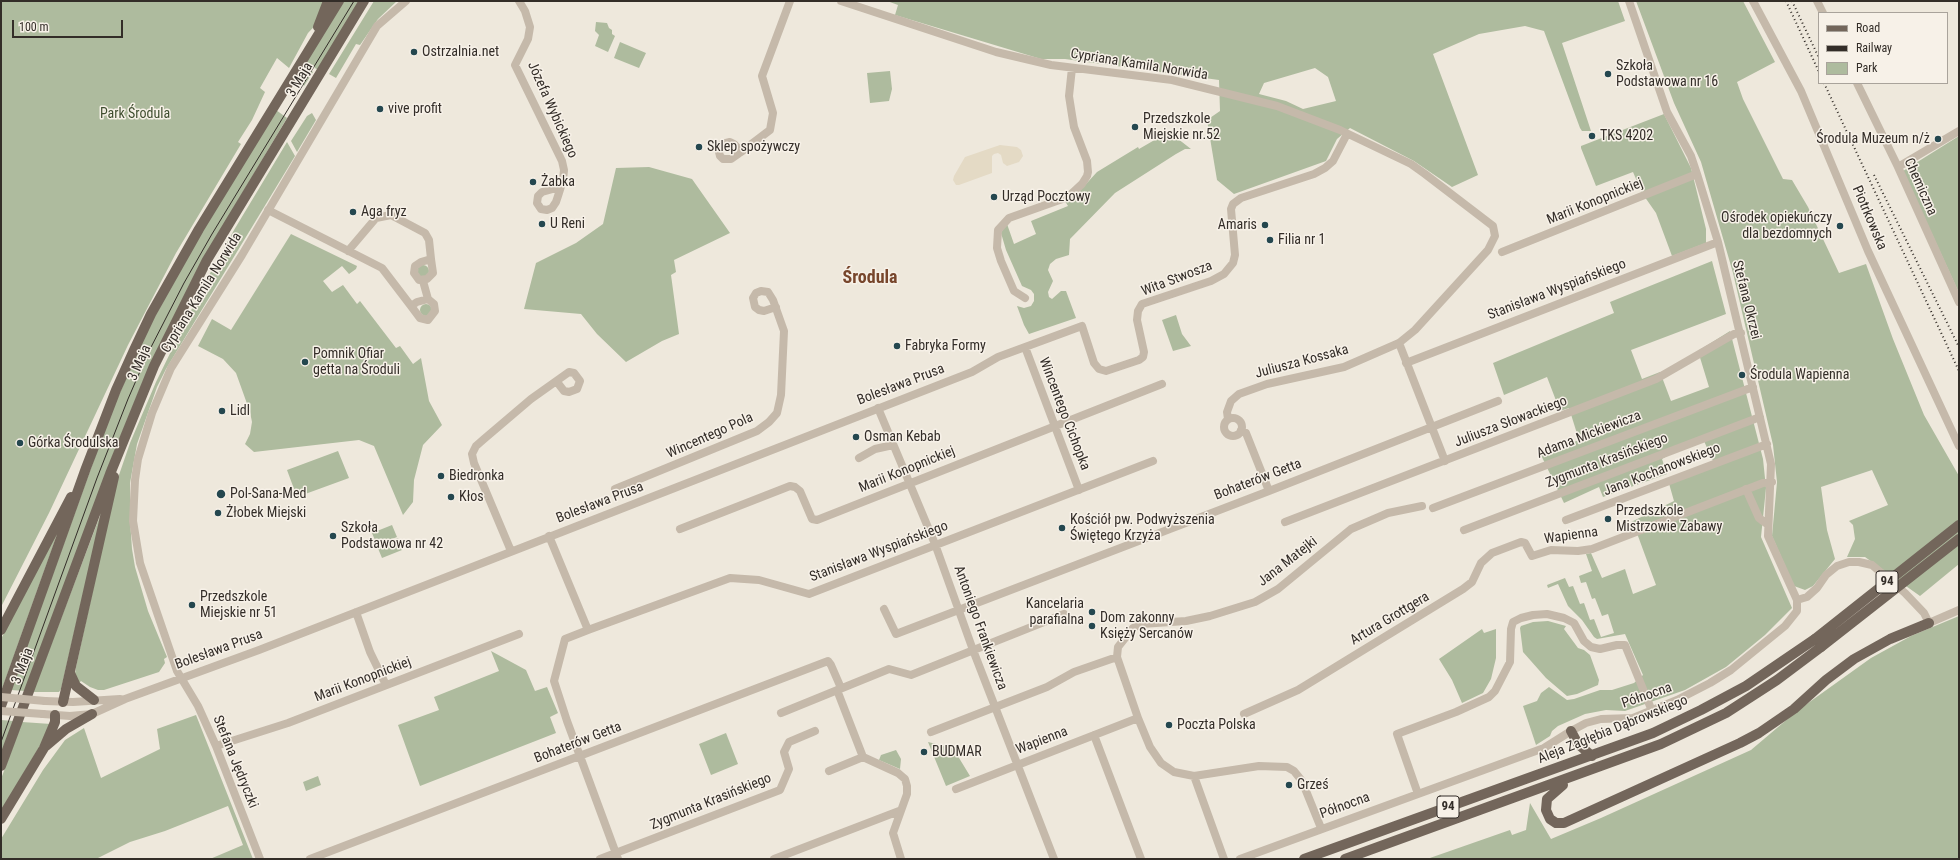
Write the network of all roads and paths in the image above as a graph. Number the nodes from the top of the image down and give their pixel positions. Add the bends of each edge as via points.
1 (328, 1) edge
2 (339, 1) edge
3 (364, 1) edge
4 (406, 1) edge
5 (519, 1) edge
6 (790, 1) edge
7 (841, 1) edge
8 (1629, 1) edge
9 (1753, 1) edge
10 (1817, 1) edge
11 (1822, 12) edge
12 (312, 45) junction
13 (1072, 68) junction
14 (1857, 84) edge
15 (1959, 131) edge
16 (1347, 134) junction
17 (741, 152) dead end
18 (1898, 167) junction
19 (1698, 174) junction
20 (560, 187) dead end
21 (268, 210) junction
22 (1495, 236) joint
23 (1718, 242) junction
24 (348, 251) junction
25 (1502, 252) dead end
26 (431, 259) junction
27 (423, 281) junction
28 (1025, 298) dead end
29 (428, 300) junction
30 (1959, 302) edge
31 (411, 306) junction
32 (776, 307) dead end
33 (1082, 326) joint
34 (1740, 333) junction
35 (1399, 343) junction
36 (1025, 347) junction
37 (1406, 363) junction
38 (557, 382) dead end
39 (1162, 384) dead end
40 (1753, 387) junction
41 (1498, 401) dead end
42 (878, 408) junction
43 (1760, 418) junction
44 (1228, 419) junction
45 (1054, 426) junction
46 (1432, 426) junction
47 (1241, 430) junction
48 (1767, 444) junction
49 (893, 445) junction
50 (1959, 446) edge
51 (117, 457) junction
52 (859, 458) dead end
53 (1153, 461) dead end
54 (1445, 461) junction
55 (86, 468) junction
56 (1772, 482) junction
57 (910, 483) junction
58 (615, 489) dead end
59 (1746, 489) junction
60 (1079, 490) junction
61 (1269, 491) junction
62 (1422, 506) dead end
63 (1433, 508) dead end
64 (1566, 520) dead end
65 (1285, 522) dead end
66 (1767, 524) junction
67 (1959, 525) edge
68 (680, 529) dead end
69 (1464, 530) dead end
70 (549, 536) junction
71 (1959, 539) edge
72 (935, 544) junction
73 (511, 551) junction
74 (1532, 556) joint
75 (1797, 600) junction
76 (884, 609) dead end
77 (959, 610) junction
78 (1959, 610) edge
79 (356, 612) junction
80 (1064, 614) dead end
81 (1928, 623) junction
82 (1, 630) edge
83 (588, 630) junction
84 (519, 634) dead end
85 (1818, 643) junction
86 (973, 650) junction
87 (1117, 657) junction
88 (70, 672) junction
89 (181, 678) junction
90 (386, 685) junction
91 (839, 689) junction
92 (1, 698) edge
93 (125, 699) junction
94 (94, 700) junction
95 (63, 702) junction
96 (1, 706) edge
97 (996, 708) junction
98 (1, 711) edge
99 (1652, 711) junction
100 (781, 713) dead end
101 (92, 714) junction
102 (1244, 714) dead end
103 (55, 715) junction
104 (1138, 718) junction
105 (815, 731) dead end
106 (1571, 731) junction
107 (931, 732) dead end
108 (1094, 735) junction
109 (216, 746) junction
110 (44, 748) junction
111 (580, 756) junction
112 (1592, 756) junction
113 (863, 757) junction
114 (1018, 765) junction
115 (1, 766) edge
116 (829, 771) dead end
117 (1194, 776) junction
118 (1574, 777) junction
119 (956, 789) dead end
120 (1418, 794) junction
121 (899, 811) junction
122 (1, 819) edge
123 (1321, 828) junction
124 (617, 856) edge
125 (260, 859) edge
126 (310, 859) edge
127 (600, 859) edge
128 (774, 859) edge
129 (901, 859) edge
130 (1054, 859) edge
131 (1141, 859) edge
132 (1224, 859) edge
133 (1240, 859) edge
134 (1304, 859) edge
135 (1345, 859) edge

1 - 12 main road
2 - 12 main road, 3 Maja
3 - 51 main road, 3 Maja via 207,260 154,366
4 - 21 street, Cypriana Kamila Norwida via 377,26
5 - 20 street, Józefa Wybickiego via 530,26 528,39 515,65 562,162 564,170
6 - 17 street via 762,76 773,113 770,130
7 - 13 street, Cypriana Kamila Norwida via 996,52
8 - 19 street, Stefana Okrzei via 1667,112
9 - 50 street, Piotrkowska via 1807,104 1868,249
10 - 11 street
12 - 55 main road, 3 Maja via 203,223 151,314 116,390
13 - 16 street, Cypriana Kamila Norwida via 1172,80 1219,91 1277,106
13 - 28 street via 1069,96 1074,127 1087,161 1087,176 1068,197 1009,218 998,230 997,248 1001,261 1014,291
14 - 18 street, Chemiczna
15 - 18 street
16 - 22 street, Cypriana Kamila Norwida via 1411,164 1426,174 1491,223
16 - 33 street, Wita Stwosza via 1333,161 1325,168 1241,198 1233,204 1233,263 1224,274 1211,281 1142,304 1137,320 1144,357 1106,371 1099,369 1094,363
18 - 30 street, Chemiczna
19 - 23 street, Stefana Okrzei
19 - 25 street, Marii Konopnickiej
21 - 24 street
21 - 89 street, Cypriana Kamila Norwida via 171,368 152,413 138,459 133,521 140,563
22 - 35 street, Juliusza Kossaka via 1488,250 1446,298
23 - 34 street, Stefana Okrzei
23 - 37 street, Stanisława Wyspiańskiego
24 - 26 street via 376,218 390,215 425,233 429,240
24 - 31 street via 382,268
26 - 27 street via 433,273
26 - 27 street via 415,266 415,276
27 - 29 street
29 - 31 street
29 - 31 street via 434,304 436,311 428,320 420,318
32 - 58 street, Wincentego Pola via 784,331 781,395 777,413 758,430
33 - 36 street, Bolesława Prusa
34 - 40 street, Stefana Okrzei
34 - 54 street, Juliusza Słowackiego via 1734,334 1656,379
35 - 37 street
35 - 44 street, Juliusza Kossaka via 1344,367 1267,384 1238,394 1231,401 1227,412
36 - 42 street, Bolesława Prusa via 998,357 972,372
36 - 45 street, Wincentego Cichopka
37 - 46 street
38 - 73 street via 531,399 476,446 472,454
39 - 45 street, Marii Konopnickiej
40 - 43 street, Stefana Okrzei
40 - 63 street, Adama Mickiewicza
41 - 46 street, Bohaterów Getta
42 - 49 street, Antoniego Frankiewicza
42 - 70 street, Bolesława Prusa
43 - 48 street, Stefana Okrzei
43 - 69 street, Zygmunta Krasińskiego
44 - 47 street via 1237,419
44 - 47 street via 1224,425 1228,435 1236,436
45 - 57 street, Marii Konopnickiej
45 - 60 street, Wincentego Cichopka
46 - 54 street
46 - 61 street, Bohaterów Getta
47 - 61 street via 1246,433
48 - 56 street, Stefana Okrzei
48 - 64 street, Jana Kochanowskiego
49 - 52 street via 875,449
49 - 57 street, Antoniego Frankiewicza
51 - 88 main road
51 - 115 main road, 3 Maja
53 - 60 street, Stanisława Wyspiańskiego
54 - 65 street, Juliusza Słowackiego
55 - 82 main road
55 - 96 main road, 3 Maja
56 - 59 street, Wapienna
56 - 66 street, Stefana Okrzei
57 - 68 street, Marii Konopnickiej via 817,520 812,519 800,491 790,486
57 - 72 street, Antoniego Frankiewicza
59 - 66 street, Stefana Okrzei via 1759,518
59 - 74 street, Wapienna via 1606,544 1578,551 1551,550
60 - 72 street, Stanisława Wyspiańskiego
61 - 77 street, Bohaterów Getta
62 - 87 street, Jana Matejki via 1388,513 1351,530 1278,590 1255,602 1186,622 1142,624 1133,628 1118,647
66 - 75 street, Stefana Okrzei via 1768,536
67 - 85 main road, Aleja Zagłębia Dąbrowskiego / 94, bridge
70 - 73 street, Bolesława Prusa
70 - 83 street
71 - 85 main road, Aleja Zagłębia Dąbrowskiego / 94, bridge
72 - 77 street, Antoniego Frankiewicza
72 - 83 street, Stanisława Wyspiańskiego via 809,594 759,580 730,578
73 - 79 street, Bolesława Prusa
74 - 102 street, Artura Grottgera via 1526,543 1521,542 1492,553 1481,563 1472,582 1464,589 1298,690
75 - 81 street via 1807,598 1837,566 1859,562 1872,565 1904,593 1924,613
75 - 99 street, Północna via 1798,606 1793,617 1754,653 1710,683
76 - 77 street, Bohaterów Getta via 896,634
77 - 86 street, Antoniego Frankiewicza
78 - 81 street
79 - 89 street, Bolesława Prusa
79 - 90 street via 370,652
80 - 86 street
81 - 118 main road via 1890,639 1854,659 1774,724 1740,743 1569,822 1556,822 1550,819 1546,810 1547,799
83 - 111 street, Stanisława Wyspiańskiego via 566,639 554,681
84 - 90 street, Marii Konopnickiej
85 - 112 main road, Aleja Zagłębia Dąbrowskiego / 94 via 1726,698 1652,733
85 - 118 main road, Aleja Zagłębia Dąbrowskiego / 94 via 1754,696 1706,723 1661,744
86 - 91 street via 911,675 889,669
86 - 97 street, Antoniego Frankiewicza
87 - 97 street via 1074,672 1048,687
87 - 104 street
88 - 94 main road via 76,686
88 - 95 main road
89 - 93 street, Bolesława Prusa
89 - 109 street, Stefana Jędryczki via 198,706
90 - 109 street, Marii Konopnickiej via 264,732
91 - 100 street
91 - 111 street, Bohaterów Getta via 828,661
91 - 113 street
92 - 95 street, Bolesława Prusa, bridge
93 - 94 street, Bolesława Prusa
93 - 101 street, Bolesława Prusa
94 - 95 street, Bolesława Prusa
95 - 103 street
97 - 107 street
97 - 114 street, Antoniego Frankiewicza
98 - 103 street, Bolesława Prusa, bridge
99 - 106 street, Północna via 1633,718 1601,719
99 - 120 street via 1625,645 1600,649 1591,647 1574,623 1564,618 1547,614 1521,618 1513,622 1511,629 1510,662 1495,691 1489,697 1397,734
101 - 103 street, Bolesława Prusa
101 - 110 main road via 66,729
103 - 110 main road via 55,722
104 - 108 street, Wapienna
104 - 117 street via 1150,747 1161,763 1174,772
105 - 124 street, Zygmunta Krasińskiego via 790,742 784,752 789,769 780,790
106 - 112 main road via 1578,744
106 - 120 street, Północna via 1544,748
108 - 114 street, Wapienna
108 - 131 street
109 - 125 street, Stefana Jędryczki
110 - 122 main road
111 - 124 street
111 - 126 street, Bohaterów Getta
112 - 134 main road, Aleja Zagłębia Dąbrowskiego / 94
113 - 116 street
113 - 121 street via 898,773 905,779 907,794
114 - 119 street, Wapienna
114 - 130 street, Antoniego Frankiewicza
117 - 123 street via 1259,766 1287,768 1294,771 1302,781
117 - 132 street
118 - 135 main road, Aleja Zagłębia Dąbrowskiego / 94
120 - 123 street, Północna
121 - 128 street
121 - 129 street via 893,833
123 - 133 street, Północna
124 - 127 street, Zygmunta Krasińskiego

